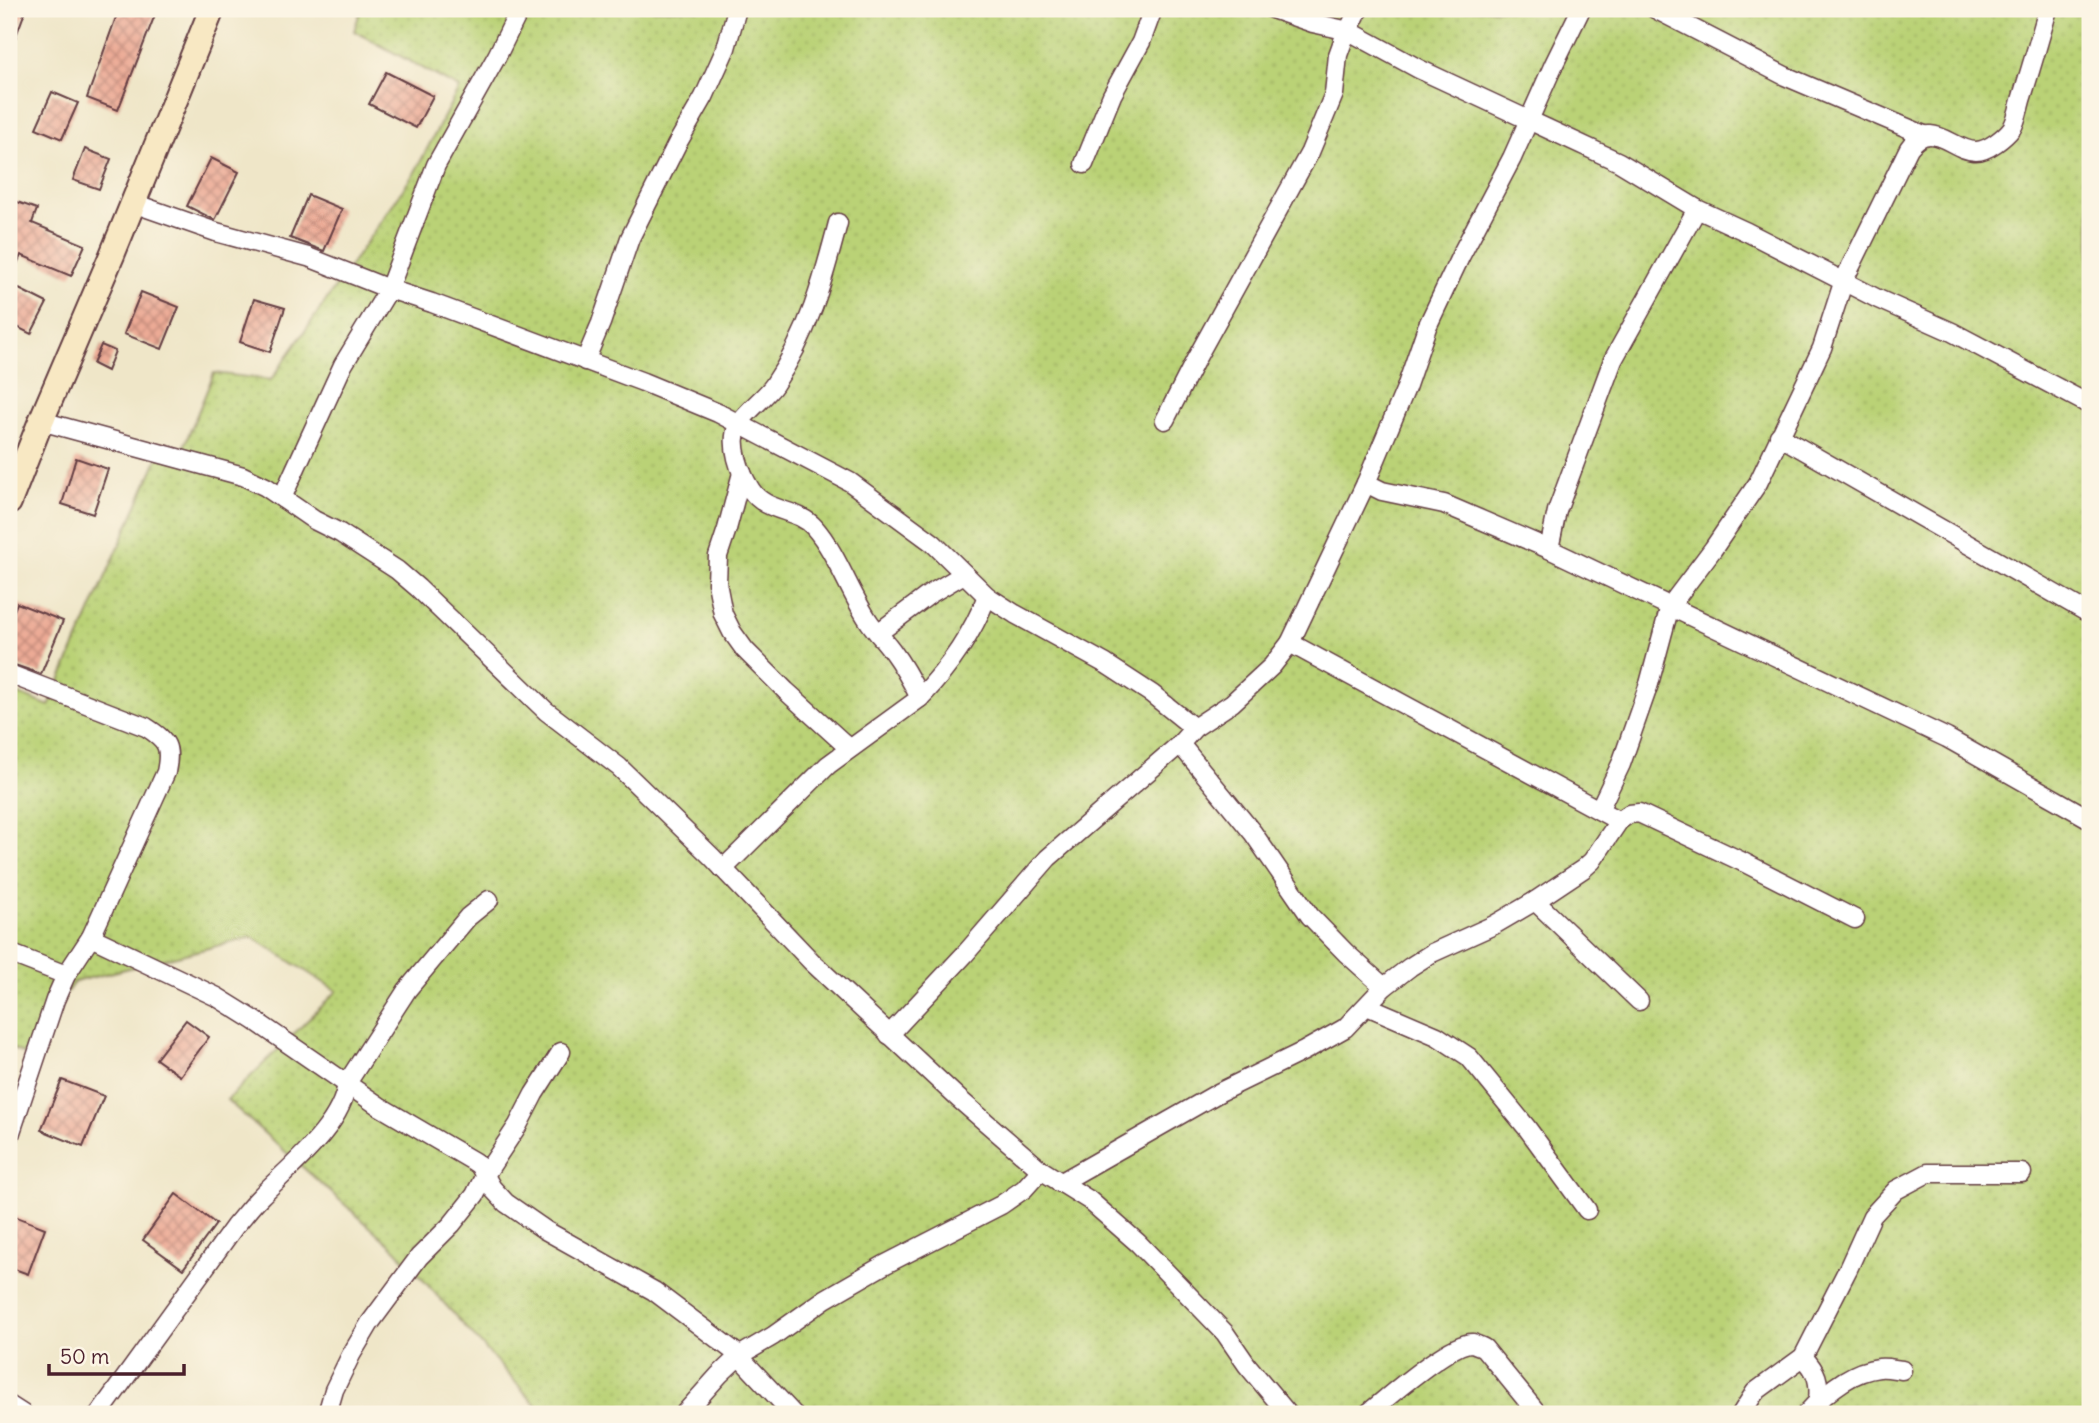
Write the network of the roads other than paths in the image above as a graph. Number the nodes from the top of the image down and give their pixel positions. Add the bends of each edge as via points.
1 (212, 9) edge
2 (520, 9) edge
3 (737, 9) edge
4 (1153, 9) edge
5 (1272, 9) edge
6 (1359, 9) edge
7 (1581, 9) edge
8 (1655, 9) edge
9 (2048, 9) edge
10 (1349, 31) junction
11 (1529, 121) junction
12 (1924, 135) junction
13 (1084, 164) dead end
14 (133, 202) junction
15 (1697, 209) junction
16 (838, 223) dead end
17 (1844, 280) junction
18 (389, 289) junction
19 (585, 361) junction
20 (2090, 405) edge
21 (41, 421) junction
22 (1165, 421) dead end
23 (738, 424) junction
24 (1779, 436) junction
25 (742, 473) junction
26 (1366, 484) junction
27 (282, 498) junction
28 (9, 502) edge
29 (1549, 549) junction
30 (964, 574) junction
31 (987, 596) junction
32 (1670, 606) junction
33 (2090, 614) edge
34 (878, 633) junction
35 (1290, 643) junction
36 (9, 674) edge
37 (920, 698) junction
38 (1194, 728) junction
39 (1180, 744) junction
40 (849, 748) junction
41 (1598, 810) junction
42 (2090, 819) edge
43 (1619, 821) junction
44 (723, 869) junction
45 (489, 900) dead end
46 (1535, 901) junction
47 (1855, 919) dead end
48 (91, 937) junction
49 (9, 953) edge
50 (66, 975) junction
51 (1384, 987) junction
52 (1639, 1001) dead end
53 (1367, 1006) junction
54 (890, 1035) junction
55 (561, 1052) dead end
56 (347, 1083) junction
57 (9, 1138) edge
58 (1041, 1170) junction
59 (2022, 1173) dead end
60 (485, 1175) junction
61 (1060, 1184) junction
62 (1587, 1210) dead end
63 (739, 1356) junction
64 (1803, 1357) junction
65 (1902, 1370) dead end
66 (9, 1405) edge
67 (1812, 1408) edge
68 (23, 1414) edge
69 (99, 1414) edge
70 (327, 1414) edge
71 (684, 1414) edge
72 (793, 1414) edge
73 (1287, 1414) edge
74 (1367, 1414) edge
75 (1538, 1414) edge
76 (1741, 1414) edge

1 - 14 main road
2 - 18 street via 436,165
3 - 19 street via 704,97 630,238
4 - 13 street
5 - 10 street
6 - 10 street
7 - 11 street
8 - 12 street via 1785,76
9 - 12 street via 2013,127 1996,143 1975,151
10 - 11 street
10 - 22 street via 1338,55 1334,94 1310,152
11 - 15 street via 1619,162
11 - 26 street via 1427,327
12 - 17 street via 1909,148
14 - 18 street via 216,232 309,257
14 - 21 main road
15 - 17 street
15 - 29 street via 1613,359 1558,511
16 - 23 street via 810,320 773,387
17 - 20 street
17 - 24 street via 1822,348
18 - 19 street
18 - 27 street via 343,365
19 - 23 street
21 - 27 street via 243,476
21 - 28 main road
23 - 25 street via 735,449
23 - 30 street via 850,482 933,543
24 - 32 street via 1758,483
24 - 33 street
25 - 34 street via 760,500 813,525
25 - 40 street via 718,556 723,614 746,650
26 - 29 street via 1444,504
26 - 35 street
27 - 44 street via 397,570 546,711 619,767
29 - 32 street
30 - 31 street
30 - 34 street
31 - 37 street via 959,651
31 - 38 street via 1105,664
32 - 41 street via 1621,764
32 - 42 street via 1947,738
34 - 37 street
35 - 38 street via 1232,703
35 - 41 street
36 - 48 street via 146,727 166,743 166,772
37 - 40 street
38 - 39 street
39 - 51 street via 1252,833 1310,916
39 - 54 street via 1048,858
40 - 44 street
41 - 43 street
43 - 46 street via 1592,861
43 - 47 street via 1639,814
44 - 54 street
45 - 56 street via 468,916 407,990
46 - 51 street via 1432,953
46 - 52 street
48 - 50 street
48 - 56 street via 217,998
49 - 50 street
50 - 57 street
51 - 53 street
53 - 61 street via 1345,1028 1220,1092
53 - 62 street via 1437,1036 1469,1057
54 - 58 street
55 - 60 street
56 - 60 street via 472,1161
56 - 69 street via 341,1106 320,1136 236,1226
58 - 61 street
58 - 63 street via 1001,1205 848,1285
59 - 64 street via 1927,1173 1896,1190 1872,1216
60 - 63 street via 506,1203 654,1291
60 - 70 street via 475,1195 419,1257 370,1322 334,1390
61 - 73 street via 1089,1200 1207,1312
63 - 71 street
63 - 72 street
64 - 67 street via 1818,1378
64 - 76 street via 1755,1392
65 - 67 street via 1881,1367 1857,1373
66 - 68 street
74 - 75 street via 1441,1357 1474,1343 1484,1348

